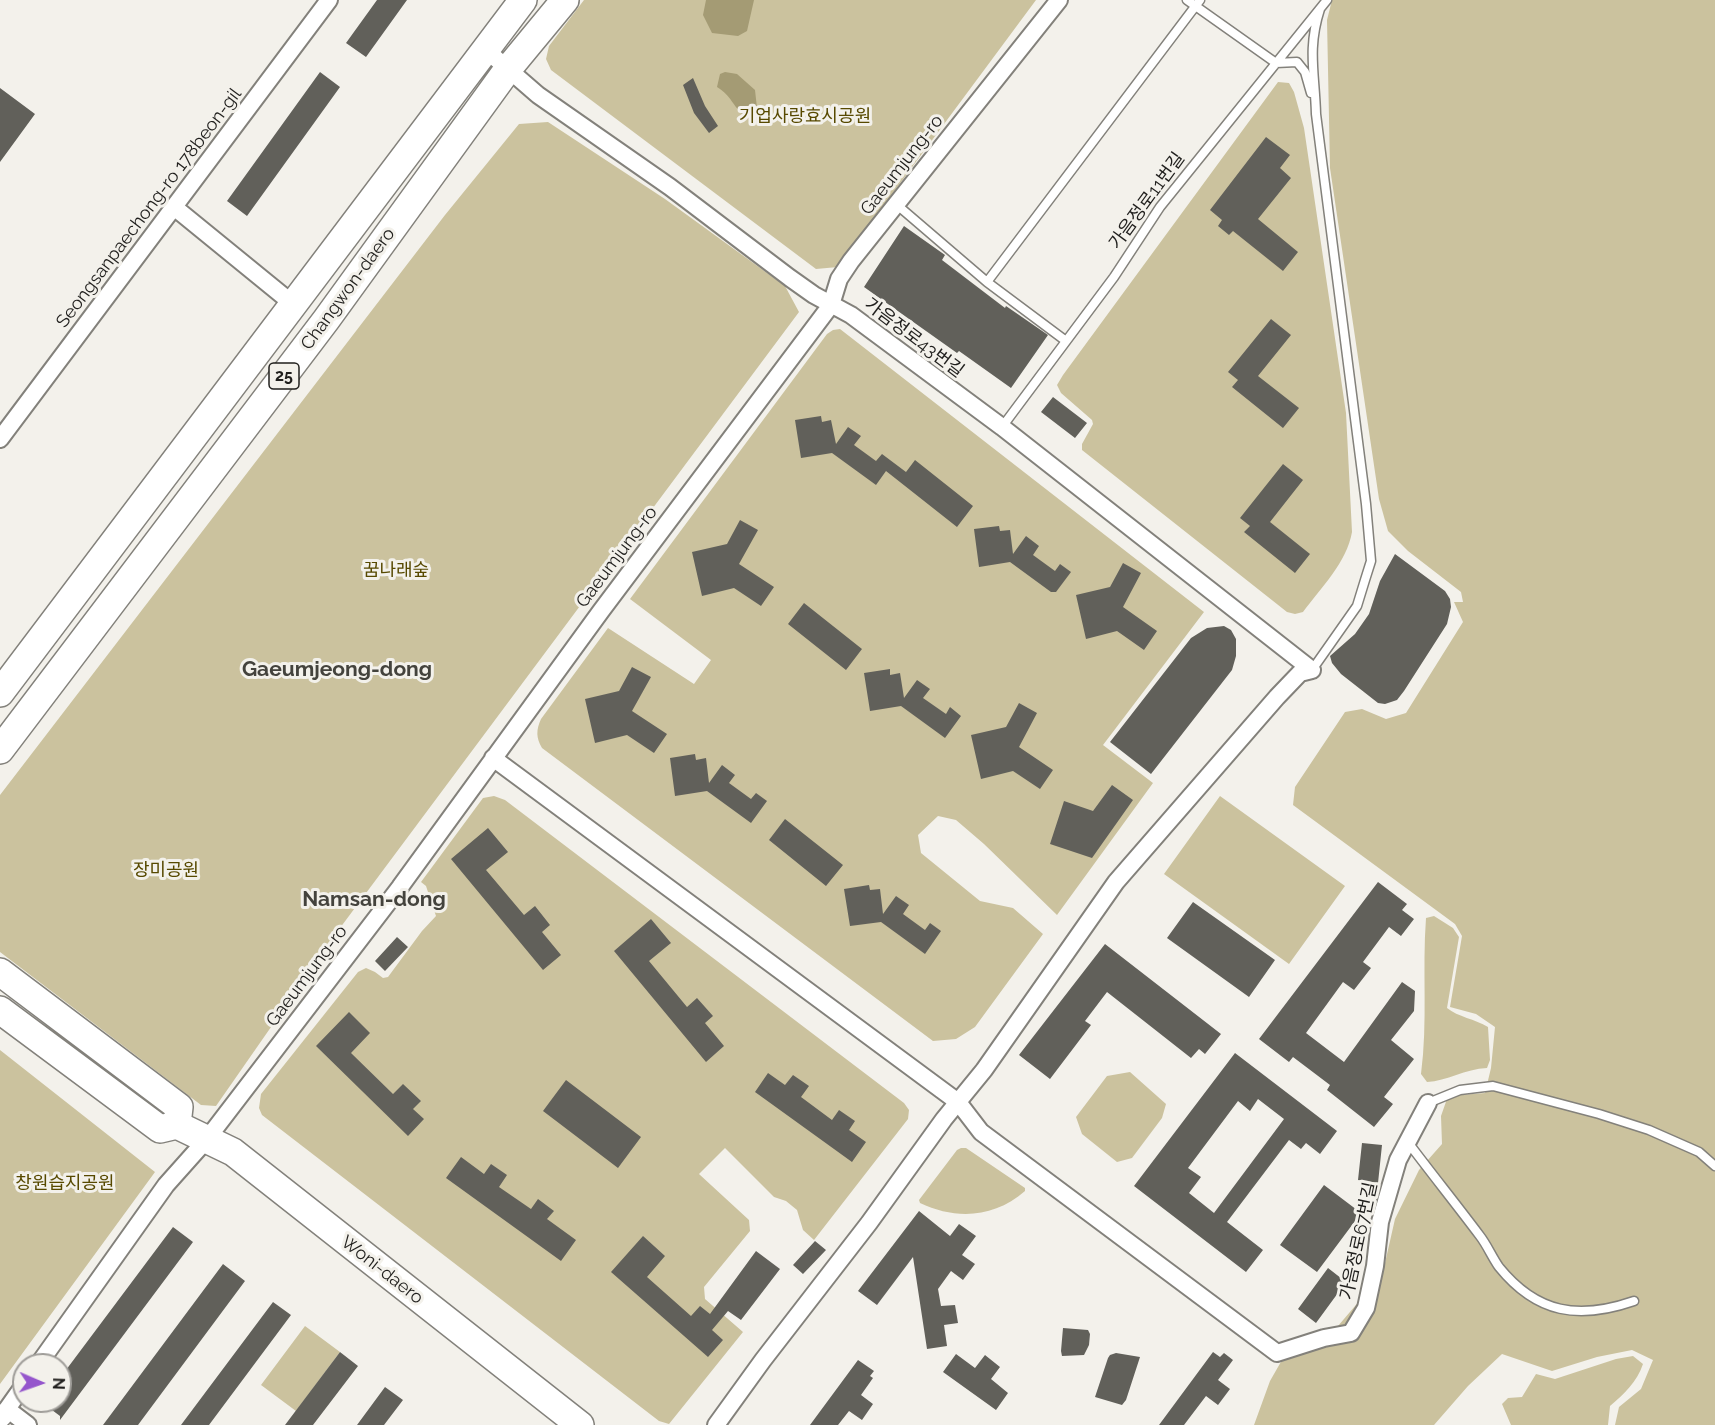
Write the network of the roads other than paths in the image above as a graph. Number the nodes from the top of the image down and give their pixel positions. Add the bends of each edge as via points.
1 (329, 0) edge
2 (523, 0) edge
3 (565, 0) edge
4 (1059, 0) edge
5 (1187, 0) edge
6 (1327, 0) edge
7 (1198, 3) edge
8 (1320, 9) junction
9 (484, 49) junction
10 (1276, 63) junction
11 (508, 69) junction
12 (1317, 114) junction
13 (896, 204) junction
14 (174, 207) junction
15 (987, 282) junction
16 (293, 304) junction
17 (831, 305) junction
18 (1066, 340) junction
19 (1002, 428) junction
20 (0, 439) edge
21 (1312, 670) junction
22 (0, 693) edge
23 (0, 750) edge
24 (493, 758) junction
25 (0, 972) edge
26 (0, 1010) edge
27 (958, 1102) junction
28 (1428, 1103) joint
29 (177, 1125) junction
30 (207, 1139) junction
31 (1407, 1141) junction
32 (1715, 1166) edge
33 (1634, 1301) dead end
34 (47, 1353) edge
35 (12, 1402) edge
36 (3, 1414) edge
37 (569, 1422) edge
38 (28, 1425) edge
39 (716, 1425) edge

1 - 14 street, Seongsanpaechong-ro 178beon-gil
2 - 9 main road, Changwon-daero / 25
3 - 11 main road, Changwon-daero / 25
4 - 13 street, Gaeumjung-ro
5 - 7 lane
6 - 8 lane, 가음정로11번길
7 - 10 lane
7 - 15 lane
8 - 10 lane, 가음정로11번길
8 - 12 lane via 1311,59
9 - 11 street, 가음정로43번길
9 - 16 main road, Changwon-daero / 25
10 - 12 lane via 1297,62 1305,72
10 - 18 lane, 가음정로11번길 via 1160,207
11 - 17 street, 가음정로43번길 via 538,95
11 - 23 main road, Changwon-daero / 25 via 326,320
12 - 21 lane via 1371,561 1357,606
13 - 15 lane
13 - 17 street, Gaeumjung-ro via 839,279
14 - 16 street
14 - 20 street, Seongsanpaechong-ro 178beon-gil
15 - 18 lane
16 - 22 main road, Changwon-daero / 25
17 - 19 street, 가음정로43번길 via 851,315
17 - 24 street, Gaeumjung-ro
18 - 19 lane, 가음정로11번길
19 - 21 street, 가음정로43번길
21 - 27 street via 1300,673 1276,697 1116,882
24 - 27 street
24 - 30 street, Gaeumjung-ro via 400,887
25 - 29 main road via 178,1107
26 - 29 main road, Woni-daero via 160,1129
27 - 31 street, 가음정로67번길 via 981,1132 1277,1353 1351,1333 1366,1308 1376,1266 1380,1222
27 - 39 street
28 - 31 street, 가음정로67번길
28 - 32 lane, 가음정로67번길 via 1460,1090 1493,1086 1649,1130 1699,1152
29 - 30 main road, Woni-daero
30 - 34 street, Gaeumjung-ro via 166,1185
30 - 37 main road, Woni-daero via 233,1152
31 - 33 lane via 1483,1239 1499,1267 1534,1300 1585,1312
35 - 36 street
36 - 38 street

